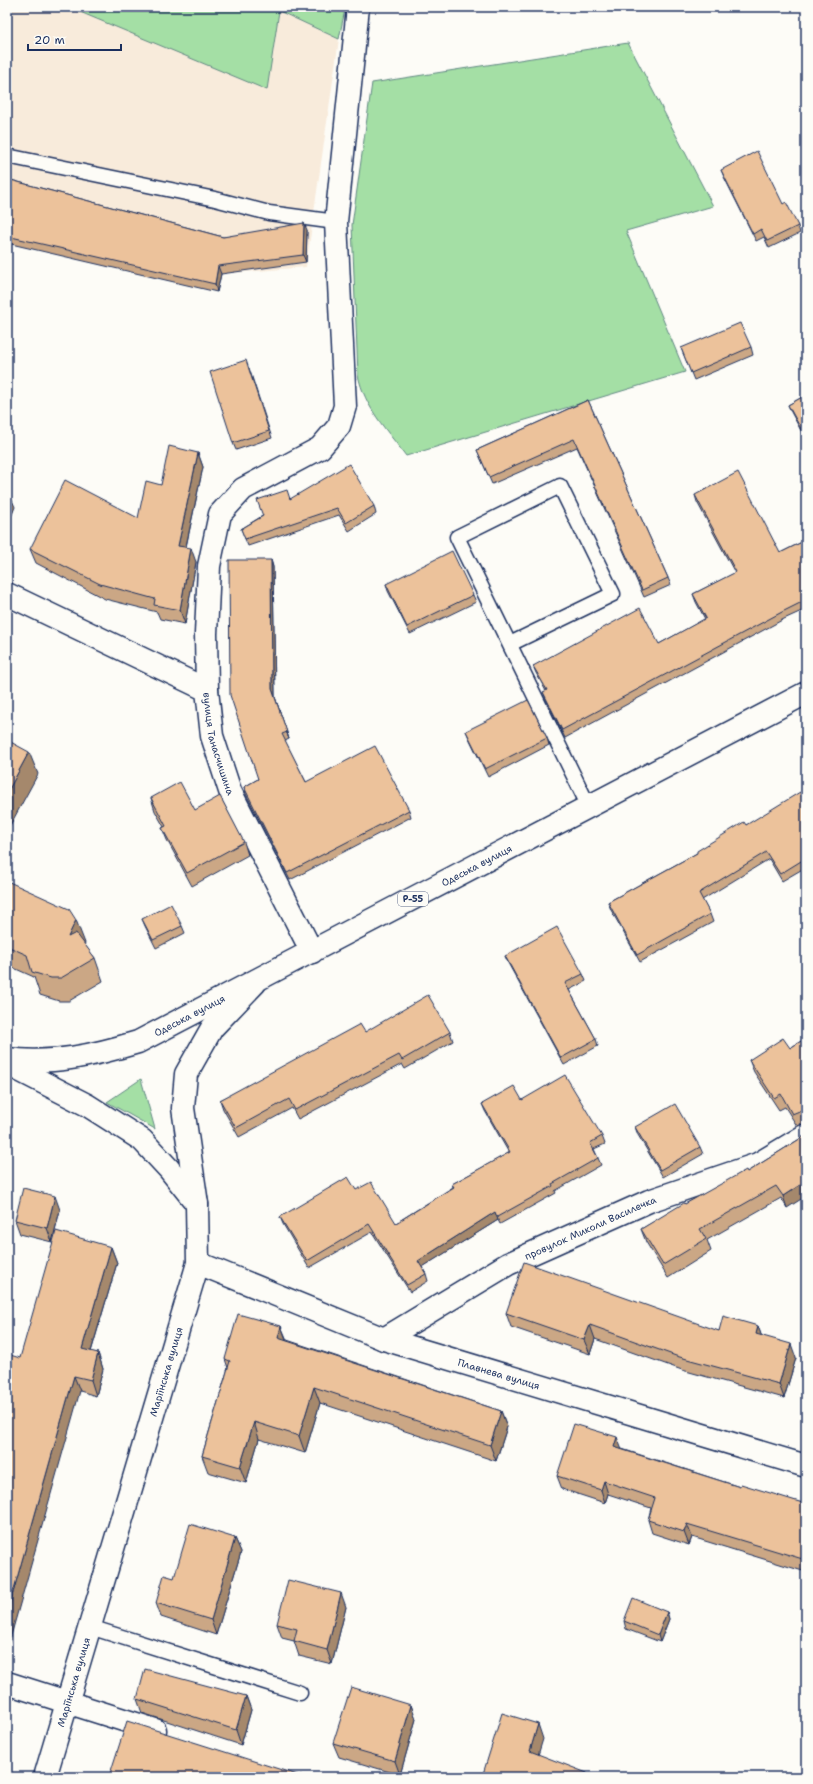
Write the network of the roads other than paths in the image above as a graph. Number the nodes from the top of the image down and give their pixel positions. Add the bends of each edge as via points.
1 (358, 7) edge
2 (7, 156) edge
3 (336, 222) junction
4 (7, 594) edge
5 (510, 644) junction
6 (207, 690) junction
7 (806, 694) edge
8 (589, 807) junction
9 (312, 952) junction
10 (258, 980) junction
11 (7, 1059) edge
12 (7, 1064) edge
13 (806, 1135) edge
14 (197, 1204) junction
15 (198, 1263) junction
16 (384, 1339) junction
17 (806, 1466) edge
18 (90, 1627) junction
19 (7, 1683) edge
20 (300, 1692) dead end
21 (67, 1702) junction
22 (175, 1737) edge
23 (45, 1777) edge

1 - 3 street
2 - 3 lane via 215,199 269,213
3 - 6 street via 345,406 340,426 320,448 243,489 220,514 210,566 206,634
4 - 6 street, вулиця Танасчишина
5 - 5 lane via 457,537 560,486 613,594
5 - 8 lane
6 - 9 street, вулиця Танасчишина via 212,736 230,791
7 - 8 street, Одеська вулиця / Р-55
8 - 9 street, Одеська вулиця / Р-55
9 - 10 street, Одеська вулиця / Р-55
10 - 11 street, Одеська вулиця / Р-55 via 138,1042 60,1060 28,1062
10 - 14 street, Маріїнська вулиця via 212,1028 186,1074 183,1108
12 - 14 street via 87,1105 142,1140
13 - 16 street, провулок Миколи Василечка via 758,1164 649,1201 508,1264
14 - 15 street, Маріїнська вулиця
15 - 16 street, Плавнева вулиця
15 - 18 street, Маріїнська вулиця
16 - 17 street, Плавнева вулиця
18 - 20 lane
18 - 21 street, Маріїнська вулиця
19 - 21 street
21 - 22 street
21 - 23 street, Маріїнська вулиця

